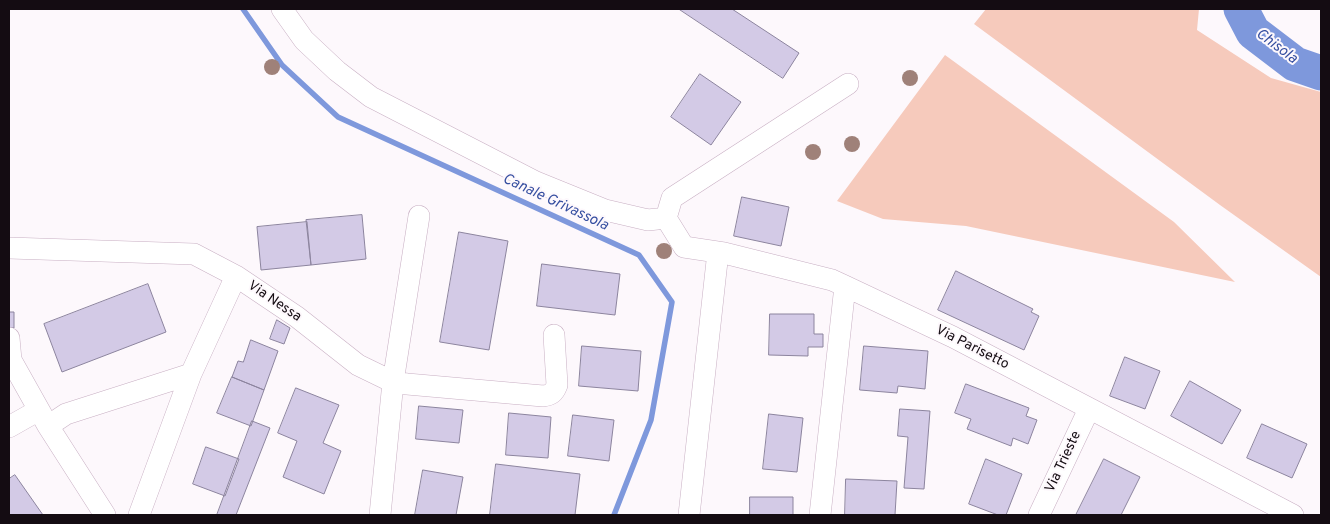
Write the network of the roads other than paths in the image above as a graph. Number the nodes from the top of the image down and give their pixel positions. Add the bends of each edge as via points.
1 (282, 9) edge
2 (848, 84) dead end
3 (669, 208) junction
4 (419, 216) dead end
5 (9, 248) edge
6 (718, 252) junction
7 (236, 276) junction
8 (846, 286) junction
9 (554, 335) dead end
10 (9, 338) edge
11 (191, 374) junction
12 (393, 382) junction
13 (1089, 409) junction
14 (43, 418) junction
15 (9, 427) edge
16 (105, 515) edge
17 (138, 515) edge
18 (380, 515) edge
19 (689, 515) edge
20 (820, 515) edge
21 (1039, 515) edge
22 (1293, 515) edge

1 - 3 street via 304,40 337,72 371,97 536,182 605,210 648,220
2 - 3 street
3 - 6 street, Via Parisetto via 684,247
4 - 12 street
5 - 7 street, Via Nessa via 194,254
6 - 8 street, Via Parisetto
6 - 19 street
7 - 11 street
7 - 12 street, Via Nessa via 297,317 358,365
8 - 13 street, Via Parisetto via 953,337
8 - 20 street
9 - 12 street via 557,385 550,395
10 - 14 street via 10,360
11 - 14 street via 66,414
11 - 17 street
12 - 18 street
13 - 21 street, Via Trieste
13 - 22 street, Via Parisetto
14 - 15 street
14 - 16 street

